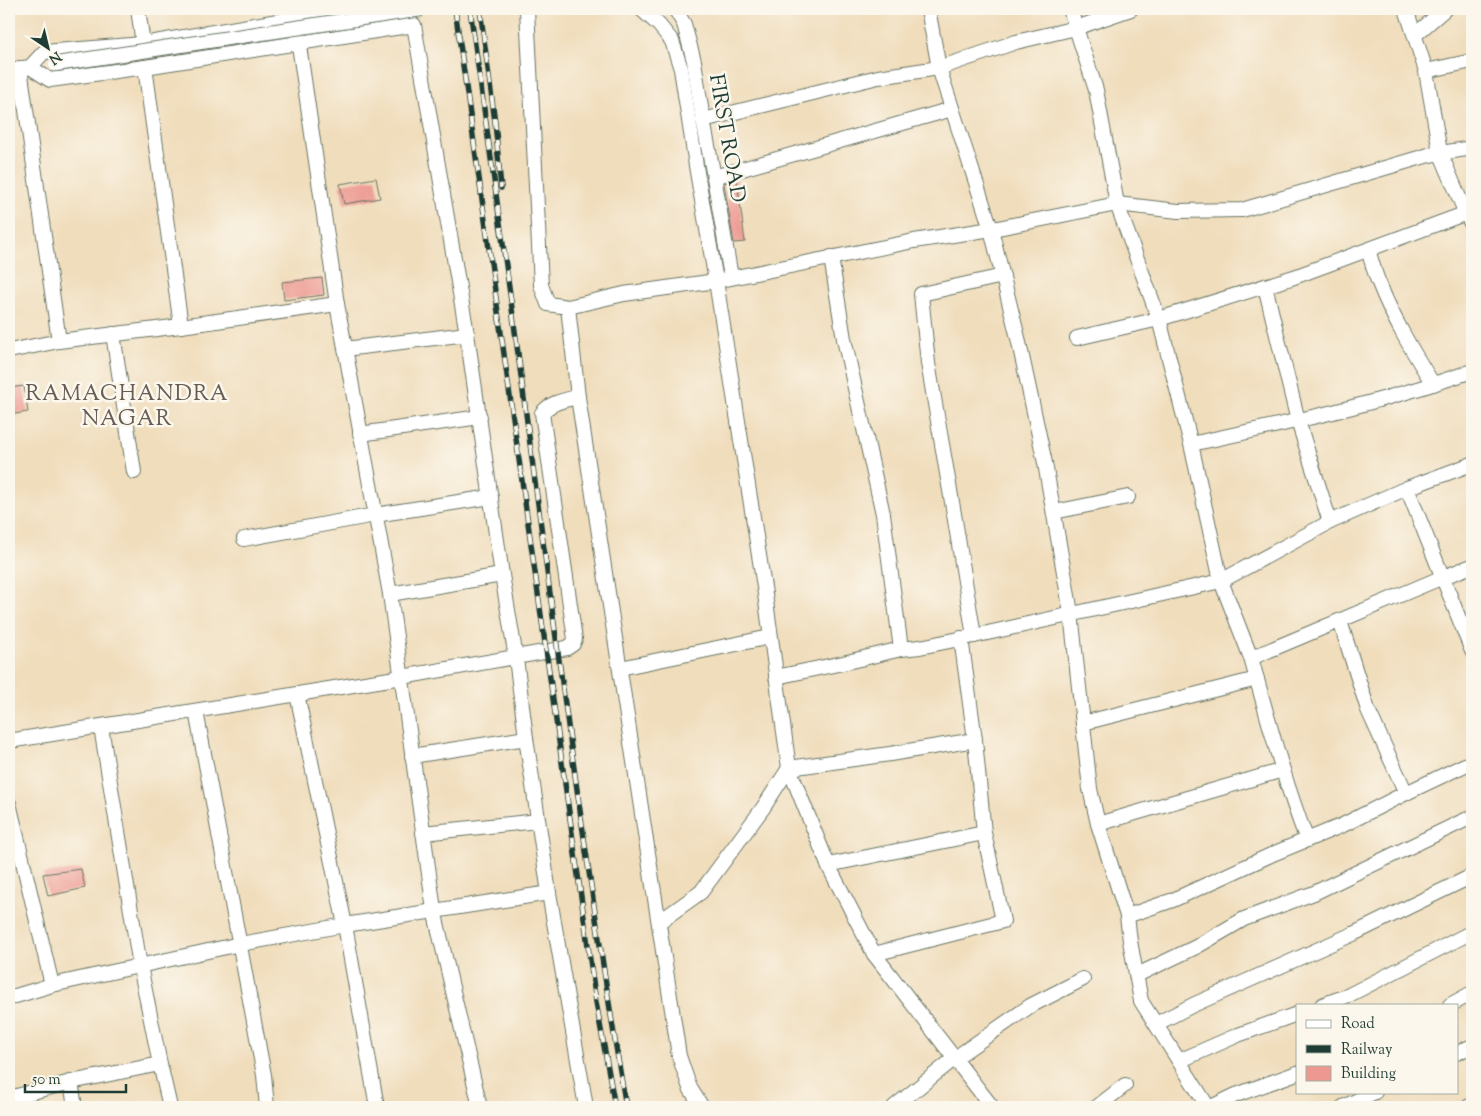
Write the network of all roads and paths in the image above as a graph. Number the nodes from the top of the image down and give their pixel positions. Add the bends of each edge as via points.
1 (138, 9) edge
2 (343, 9) edge
3 (422, 9) edge
4 (527, 9) edge
5 (641, 9) edge
6 (675, 9) edge
7 (928, 9) edge
8 (1070, 9) edge
9 (1131, 9) edge
10 (1406, 9) edge
11 (1445, 9) edge
12 (295, 13) edge
13 (1076, 28) junction
14 (1415, 35) junction
15 (299, 42) junction
16 (143, 44) junction
17 (1472, 61) edge
18 (145, 67) junction
19 (20, 68) edge
20 (939, 68) junction
21 (1426, 71) junction
22 (952, 109) junction
23 (702, 120) junction
24 (1472, 148) edge
25 (1440, 152) junction
26 (714, 177) junction
27 (1117, 204) junction
28 (1470, 217) edge
29 (991, 229) junction
30 (1368, 250) junction
31 (831, 257) junction
32 (1003, 276) junction
33 (731, 277) junction
34 (716, 281) junction
35 (1265, 286) junction
36 (337, 304) junction
37 (568, 307) junction
38 (1159, 319) junction
39 (181, 326) junction
40 (113, 334) junction
41 (467, 334) junction
42 (1077, 338) dead end
43 (58, 341) junction
44 (345, 349) junction
45 (9, 351) edge
46 (1472, 371) edge
47 (1433, 384) junction
48 (578, 397) junction
49 (480, 418) junction
50 (1298, 421) junction
51 (360, 434) junction
52 (1191, 444) junction
53 (1472, 464) edge
54 (134, 472) dead end
55 (1407, 488) junction
56 (1128, 497) dead end
57 (491, 498) junction
58 (1054, 512) junction
59 (375, 515) junction
60 (1330, 522) junction
61 (244, 539) dead end
62 (1472, 566) edge
63 (502, 575) junction
64 (1443, 577) junction
65 (1221, 581) junction
66 (390, 594) junction
67 (1071, 613) junction
68 (1340, 621) junction
69 (770, 637) junction
70 (967, 637) junction
71 (901, 649) junction
72 (1472, 651) edge
73 (516, 658) junction
74 (1251, 658) junction
75 (620, 668) junction
76 (402, 677) junction
77 (776, 677) junction
78 (1257, 679) junction
79 (297, 694) junction
80 (196, 711) junction
81 (1084, 723) junction
82 (101, 727) junction
83 (526, 738) junction
84 (975, 740) junction
85 (9, 741) edge
86 (412, 756) junction
87 (1472, 763) edge
88 (789, 768) junction
89 (1283, 770) junction
90 (1406, 793) junction
91 (9, 803) edge
92 (1472, 817) edge
93 (538, 820) junction
94 (1098, 824) junction
95 (423, 833) junction
96 (984, 833) junction
97 (1307, 840) junction
98 (828, 865) junction
99 (1472, 876) edge
100 (549, 893) junction
101 (434, 910) junction
102 (1127, 916) junction
103 (659, 922) junction
104 (345, 925) junction
105 (1472, 932) edge
106 (240, 944) junction
107 (874, 954) junction
108 (140, 966) junction
109 (1136, 975) junction
110 (1083, 979) dead end
111 (52, 985) junction
112 (1472, 993) edge
113 (9, 998) edge
114 (1325, 1004) edge
115 (1452, 1004) edge
116 (1296, 1014) edge
117 (1156, 1024) junction
118 (1472, 1046) edge
119 (1458, 1053) edge
120 (954, 1058) junction
121 (1179, 1061) junction
122 (160, 1064) junction
123 (1296, 1073) edge
124 (71, 1082) junction
125 (1125, 1085) dead end
126 (1371, 1094) edge
127 (9, 1098) edge
128 (1472, 1105) edge
129 (75, 1107) edge
130 (170, 1107) edge
131 (267, 1107) edge
132 (377, 1107) edge
133 (480, 1107) edge
134 (586, 1107) edge
135 (702, 1107) edge
136 (894, 1107) edge
137 (992, 1107) edge
138 (1097, 1107) edge
139 (1210, 1107) edge
140 (1343, 1107) edge
141 (1468, 1107) edge

1 - 16 street
2 - 12 street
3 - 19 street, bridge
4 - 37 street via 541,285 548,304
5 - 34 street via 672,41 681,69
6 - 23 street, FIRST ROAD via 684,24 694,62
7 - 20 street
8 - 13 street
9 - 13 street
10 - 14 street
11 - 14 street
12 - 15 street
12 - 16 street
13 - 20 street via 1016,42
13 - 27 street via 1096,90
14 - 21 street
15 - 18 street
15 - 36 street
15 - 41 street via 414,25
16 - 19 street via 44,52
17 - 21 street
18 - 19 street via 50,80
18 - 39 street
19 - 43 street
20 - 22 street
20 - 23 street via 878,77
21 - 25 street
22 - 26 street
22 - 29 street
23 - 26 street, FIRST ROAD
24 - 25 street
25 - 27 street via 1242,210 1178,211
25 - 28 street
26 - 33 street, FIRST ROAD
27 - 29 street
27 - 38 street
28 - 30 street
29 - 31 street
29 - 32 street
30 - 35 street
30 - 47 street via 1391,312
31 - 33 street
31 - 71 street via 844,338 883,514
32 - 58 street
32 - 70 street via 921,294 928,363 953,508
33 - 34 street
34 - 37 street via 624,294
34 - 69 street
35 - 38 street
35 - 50 street
36 - 39 street
36 - 44 street
37 - 48 street
38 - 42 street
38 - 52 street
39 - 40 street
40 - 43 street
40 - 54 street
41 - 44 street
41 - 49 street
43 - 45 street
44 - 51 street
46 - 47 street
47 - 50 street
48 - 73 street via 552,404 542,413 575,639 567,648
48 - 75 street
49 - 51 street
49 - 57 street
50 - 52 street
50 - 60 street
51 - 59 street
52 - 65 street
53 - 55 street
55 - 60 street
55 - 64 street
56 - 58 street
57 - 59 street
57 - 63 street
58 - 67 street
59 - 61 street
59 - 66 street
60 - 65 street
62 - 64 street
63 - 66 street
63 - 73 street
64 - 68 street
64 - 72 street
65 - 67 street
65 - 74 street
66 - 76 street
67 - 70 street
67 - 81 street
68 - 74 street
68 - 90 street via 1368,710
69 - 75 street
69 - 77 street
70 - 71 street
70 - 84 street
71 - 77 street
73 - 76 street
73 - 83 street
74 - 78 street
75 - 103 street
76 - 79 street
76 - 86 street
77 - 88 street
78 - 81 street
78 - 89 street
79 - 80 street
79 - 104 street
80 - 82 street
80 - 106 street
81 - 94 street via 1090,789
82 - 85 street
82 - 108 street
83 - 86 street
83 - 93 street
84 - 88 street
84 - 96 street
86 - 95 street
87 - 90 street
88 - 98 street
88 - 103 street via 764,808 701,892
89 - 94 street
89 - 97 street
90 - 97 street
91 - 111 street
92 - 109 street via 1314,893 1244,919 1196,947
93 - 95 street
93 - 100 street
94 - 102 street
95 - 101 street
96 - 98 street
96 - 107 street via 1003,921
97 - 102 street via 1173,900
98 - 107 street
99 - 117 street
100 - 101 street
100 - 134 street
101 - 104 street
101 - 133 street
102 - 109 street
103 - 135 street via 680,1056 690,1088
104 - 106 street
104 - 132 street
105 - 114 street via 1349,995
106 - 108 street
106 - 131 street
107 - 120 street
108 - 111 street
108 - 122 street
109 - 117 street via 1141,1001
110 - 120 street via 1030,1006
111 - 113 street
112 - 115 street
116 - 121 street
117 - 121 street
118 - 119 street
120 - 136 street
120 - 137 street
121 - 139 street
122 - 124 street
122 - 130 street
123 - 139 street
124 - 127 street
124 - 129 street
125 - 138 street
126 - 140 street
128 - 141 street

